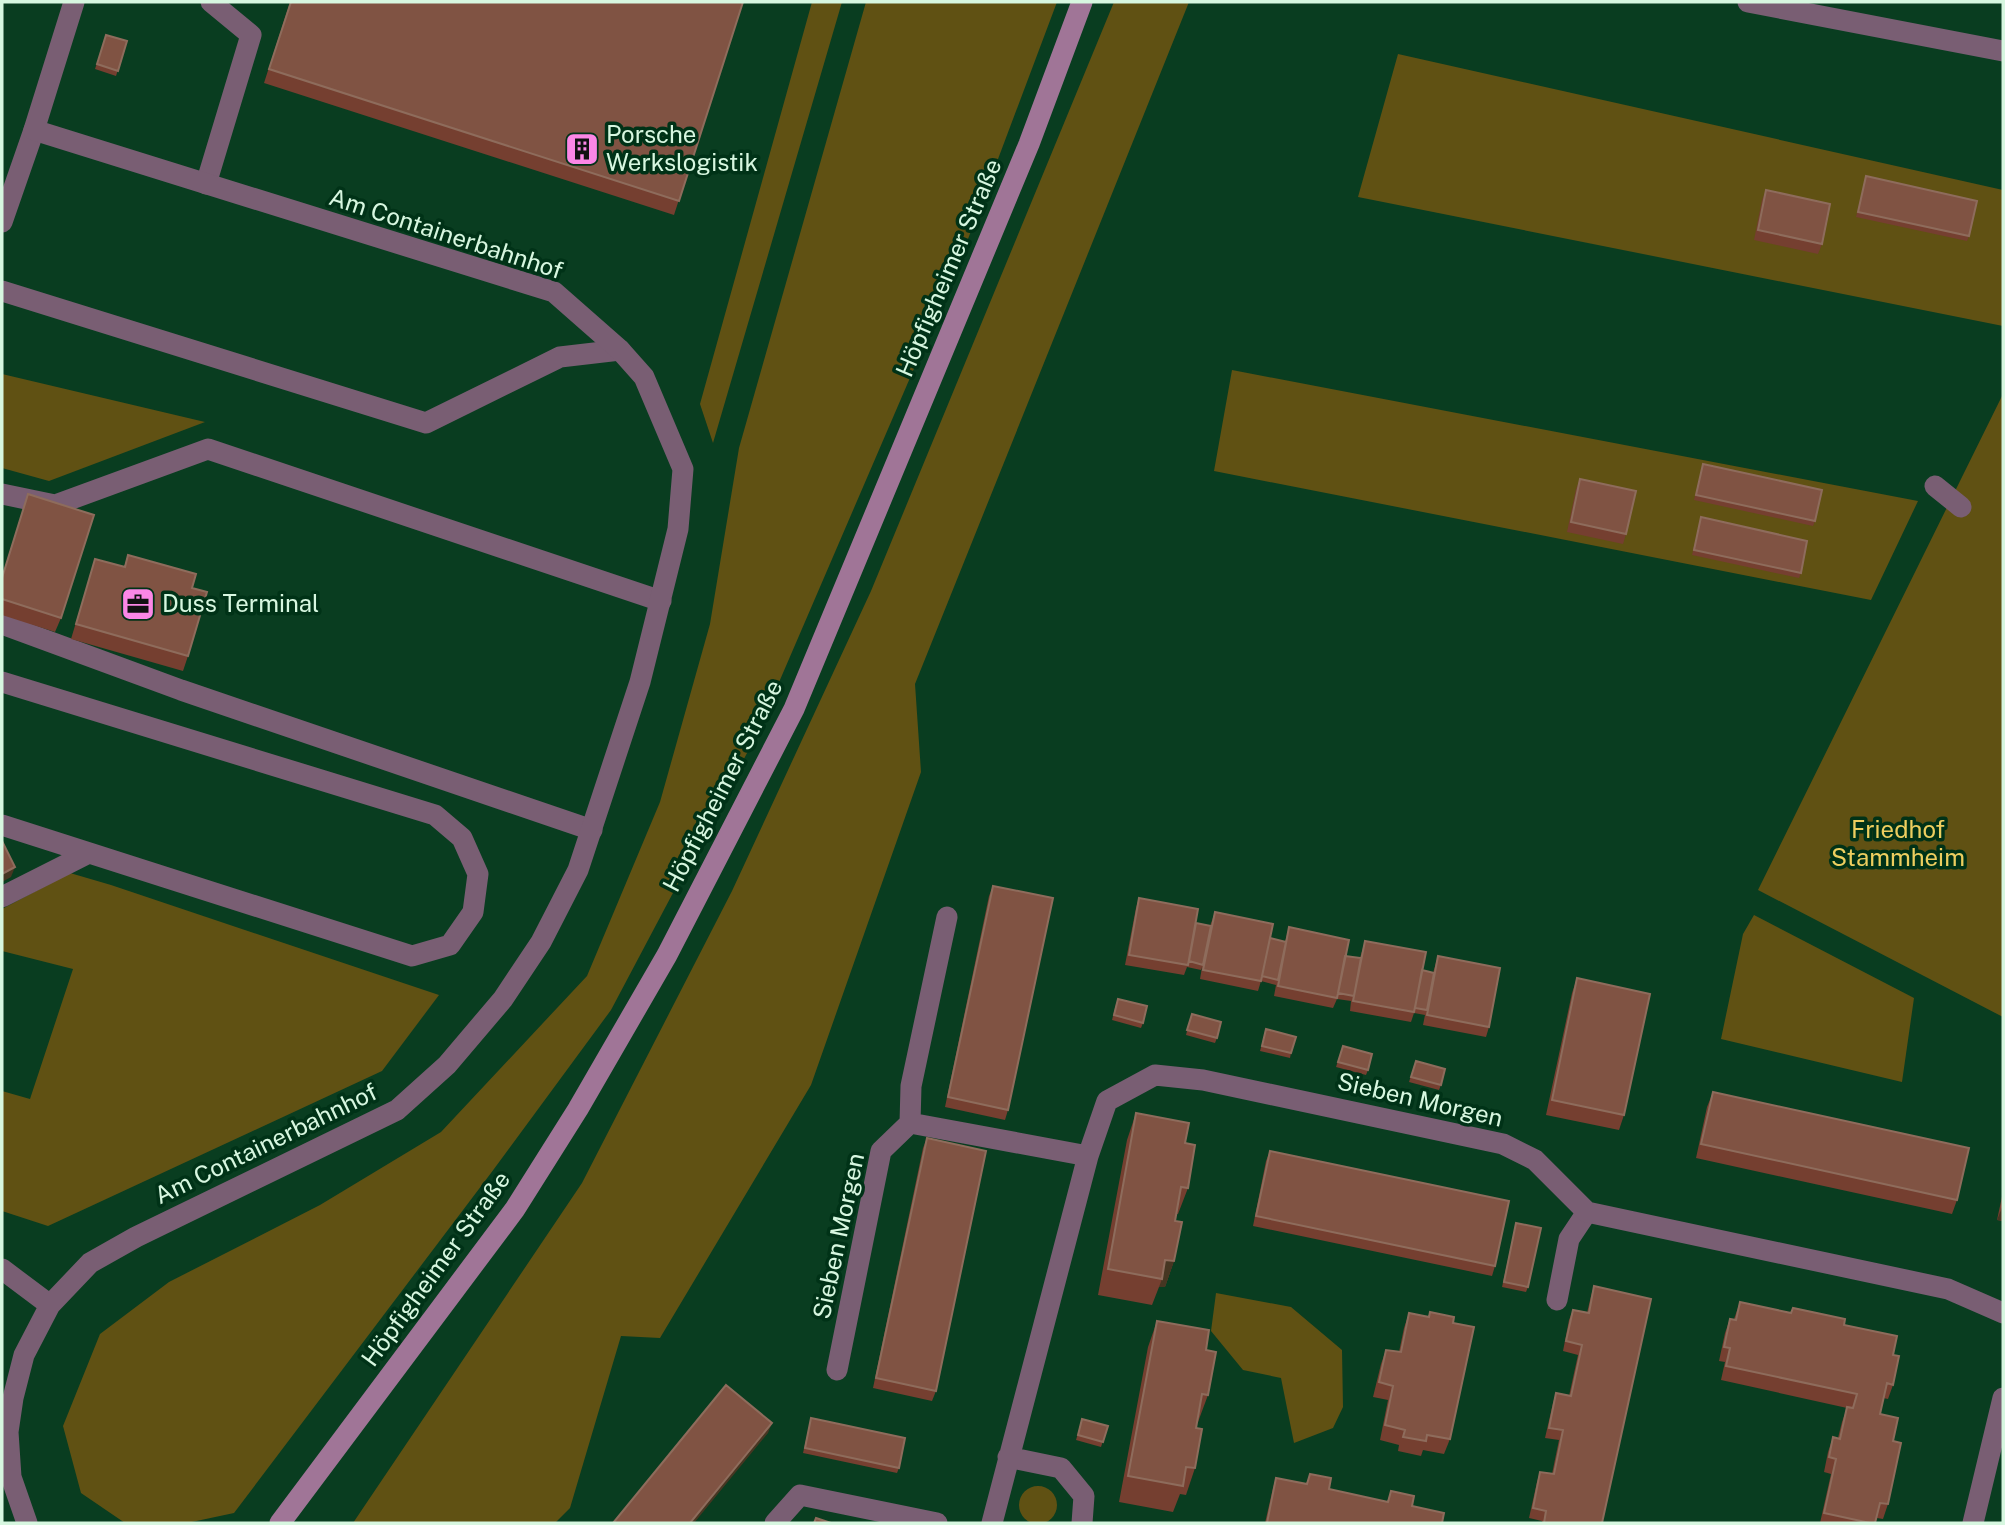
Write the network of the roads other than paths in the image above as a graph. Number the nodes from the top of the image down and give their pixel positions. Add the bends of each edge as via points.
1 (74, 2) edge
2 (211, 2) edge
3 (1082, 2) edge
4 (1748, 2) edge
5 (2003, 51) edge
6 (34, 130) junction
7 (206, 184) junction
8 (2, 222) edge
9 (2, 291) edge
10 (620, 350) junction
11 (1934, 486) dead end
12 (2, 494) edge
13 (1961, 507) dead end
14 (661, 601) junction
15 (2, 624) edge
16 (2, 682) edge
17 (2, 825) edge
18 (592, 830) junction
19 (87, 854) junction
20 (2, 897) edge
21 (947, 917) dead end
22 (910, 1123) junction
23 (1088, 1156) junction
24 (1587, 1212) junction
25 (2, 1269) edge
26 (1557, 1300) dead end
27 (50, 1306) junction
28 (2003, 1313) edge
29 (837, 1370) dead end
30 (2003, 1398) edge
31 (1008, 1457) junction
32 (929, 1522) edge
33 (27, 1523) edge
34 (280, 1523) edge
35 (775, 1523) edge
36 (992, 1523) edge
37 (1082, 1523) edge
38 (1973, 1523) edge

1 - 6 street
2 - 7 street via 251,35
3 - 34 main road, Höpfigheimer Straße via 1029,144 794,709 667,955 515,1209
4 - 5 street
6 - 7 street, Am Containerbahnhof
6 - 8 street
7 - 10 street, Am Containerbahnhof via 554,292
9 - 10 street via 426,424 560,356
10 - 14 street, Am Containerbahnhof via 644,377 683,469 678,529
11 - 13 street
12 - 14 street via 55,505 208,449
14 - 18 street, Am Containerbahnhof
15 - 18 street
16 - 19 street via 435,815 462,838 478,874 473,912 450,945 412,956
17 - 19 street
18 - 27 street, Am Containerbahnhof via 578,870 541,942 503,999 447,1065 397,1110 136,1237 90,1264
19 - 20 street
21 - 22 street via 911,1086
22 - 23 street
22 - 29 street, Sieben Morgen via 881,1151
23 - 24 street, Sieben Morgen via 1107,1101 1155,1075 1203,1080 1503,1144 1535,1160
23 - 31 street, Sieben Morgen
24 - 26 street via 1569,1239
24 - 28 street via 1948,1289
25 - 27 street
27 - 33 street, Am Containerbahnhof via 24,1355 8,1432 10,1478
30 - 38 street
31 - 36 street, Sieben Morgen
31 - 37 street via 1061,1468 1083,1496
32 - 35 street via 800,1495

